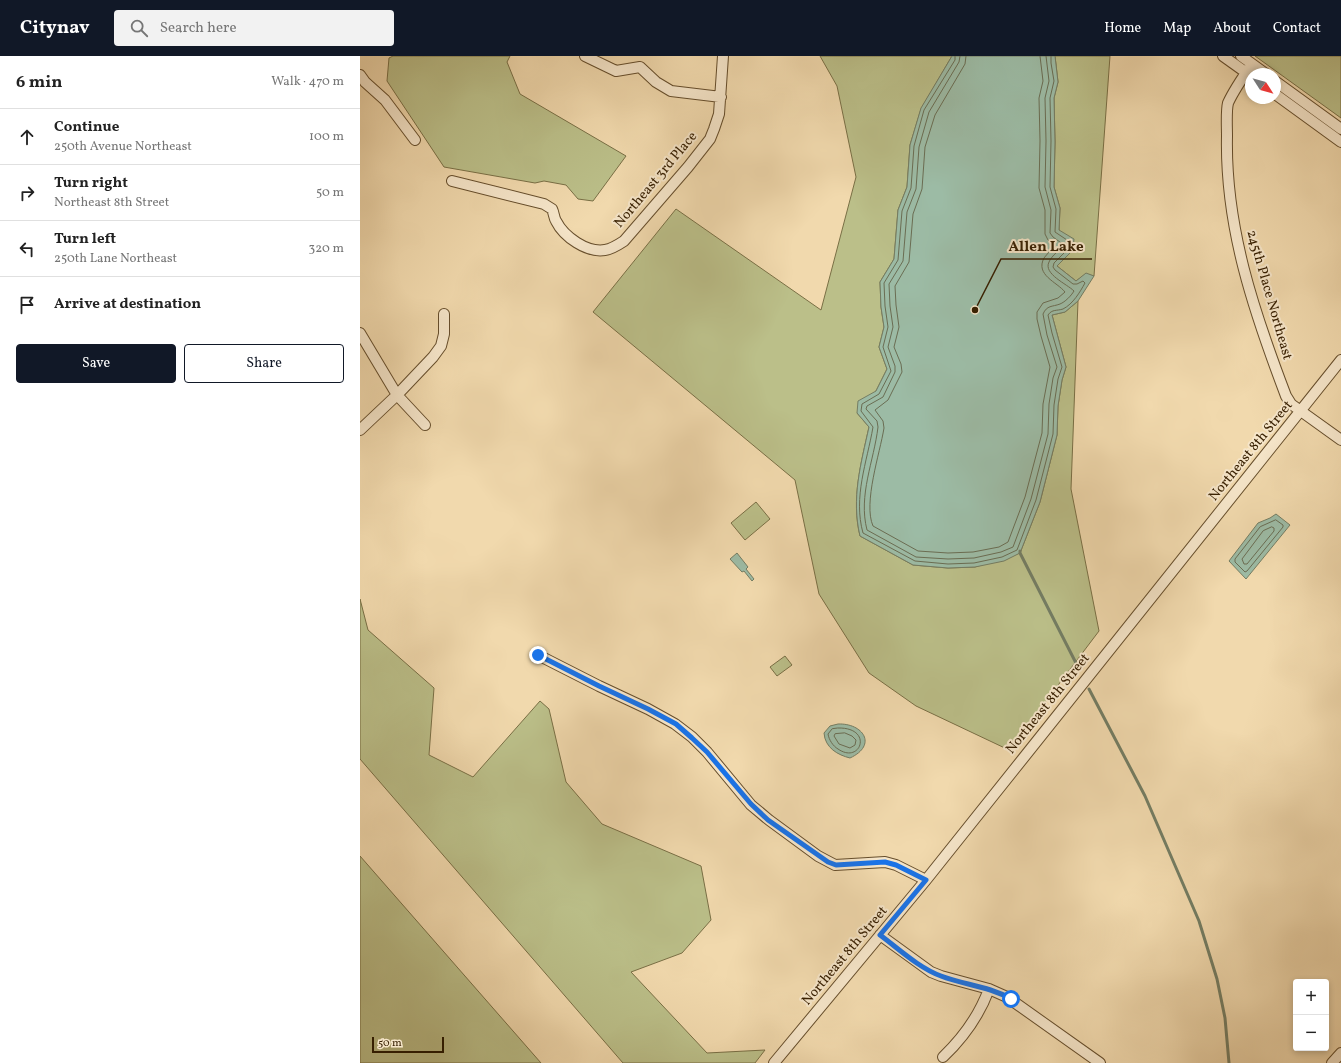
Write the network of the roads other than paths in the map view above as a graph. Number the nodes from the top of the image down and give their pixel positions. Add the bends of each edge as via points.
1 (585, 56) edge
2 (723, 56) edge
3 (1223, 56) edge
4 (1241, 56) edge
5 (1252, 64) junction
6 (1250, 68) edge
7 (1258, 68) edge
8 (1245, 72) edge
9 (360, 75) edge
10 (1245, 78) edge
11 (1281, 85) edge
12 (721, 96) junction
13 (1281, 98) edge
14 (1341, 129) edge
15 (415, 140) dead end
16 (1341, 142) edge
17 (452, 181) dead end
18 (444, 314) dead end
19 (360, 333) edge
20 (1341, 360) edge
21 (397, 395) junction
22 (1301, 411) junction
23 (425, 425) dead end
24 (360, 430) edge
25 (1341, 440) edge
26 (538, 655) dead end
27 (926, 880) junction
28 (880, 935) junction
29 (990, 989) junction
30 (1341, 1053) edge
31 (943, 1057) dead end
32 (774, 1063) edge
33 (1100, 1063) edge
34 (1332, 1063) edge

1 - 12 street via 616,71 640,67 656,82 671,91
2 - 12 street, Northeast 3rd Place
3 - 8 street
4 - 5 street
5 - 6 street, 245th Place Northeast
5 - 7 street
9 - 15 street via 384,100
10 - 22 street, 245th Place Northeast via 1228,104 1227,153 1230,201 1237,245 1264,337 1286,396 1291,404
11 - 14 street
12 - 17 street, Northeast 3rd Place via 719,114 710,139 624,241 604,251 594,250 572,239 556,221 552,209 544,204
13 - 16 street
18 - 21 street via 441,346
19 - 21 street
20 - 22 street, Northeast 8th Street
21 - 23 street
21 - 24 street
22 - 25 street, 245th Place Northeast
22 - 27 street, Northeast 8th Street
26 - 27 street via 676,724 707,752 768,820 823,859 836,865 885,862
27 - 28 street, Northeast 8th Street
28 - 29 street via 931,972
28 - 32 street, Northeast 8th Street
29 - 31 street via 972,1025
29 - 33 street via 1011,999
30 - 34 street

